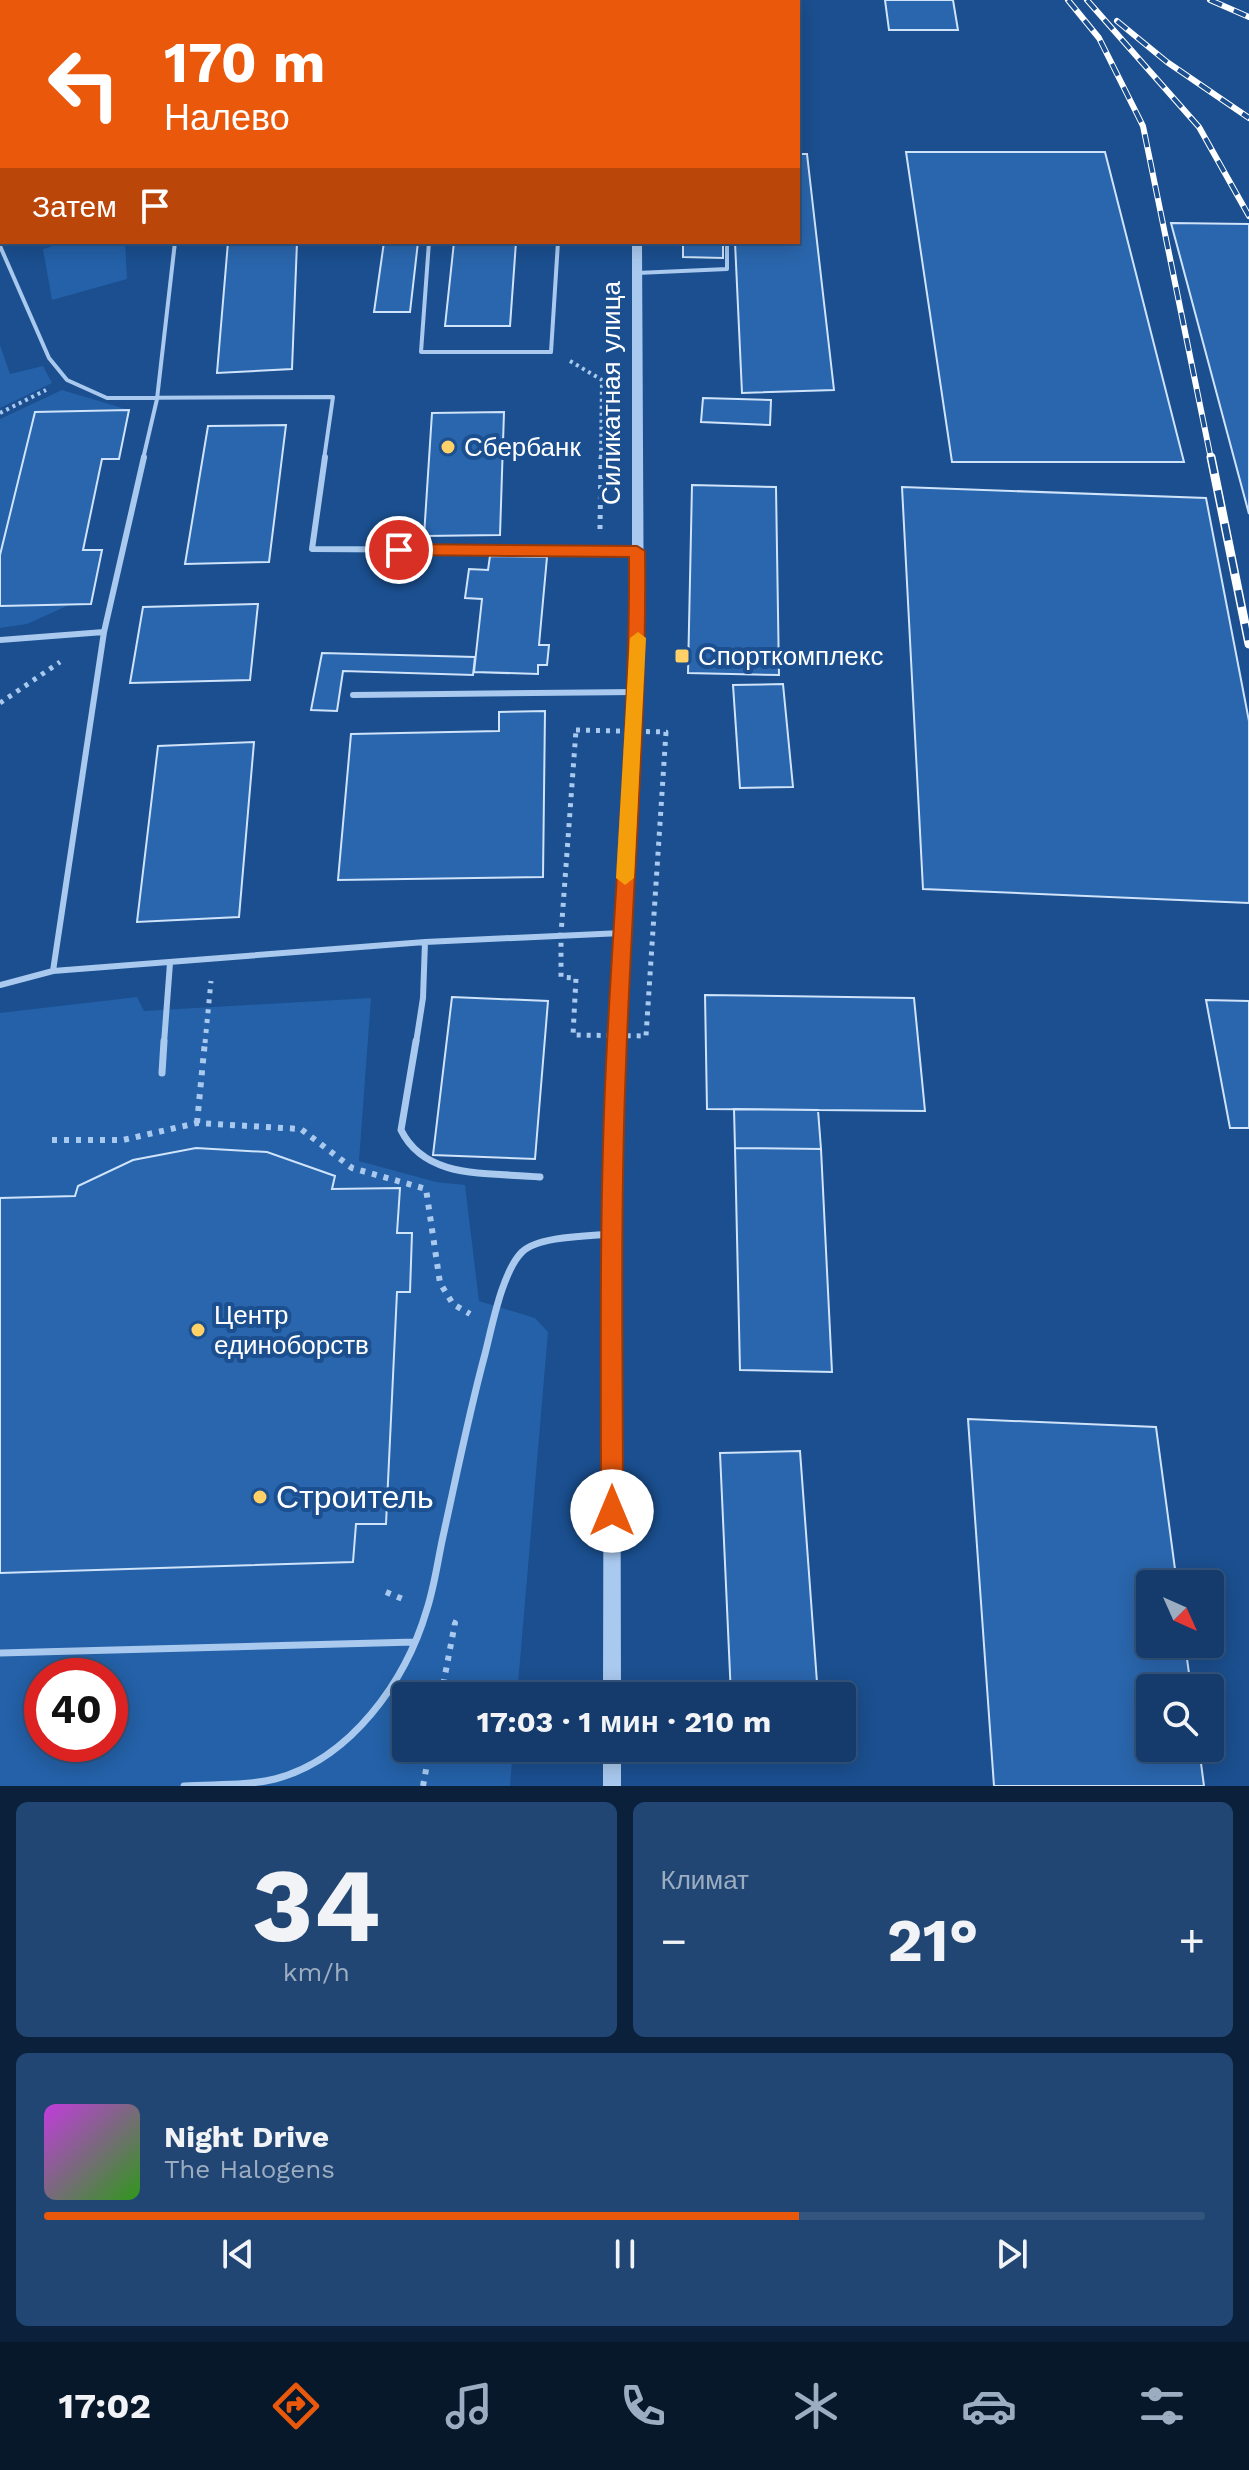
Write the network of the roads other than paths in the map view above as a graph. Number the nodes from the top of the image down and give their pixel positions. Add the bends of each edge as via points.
1 (175, 244) edge
2 (429, 244) edge
3 (558, 244) edge
4 (637, 244) edge
5 (727, 244) edge
6 (0, 246) edge
7 (637, 273) junction
8 (157, 399) junction
9 (637, 551) junction
10 (104, 632) junction
11 (0, 640) edge
12 (636, 692) junction
13 (353, 695) dead end
14 (622, 933) junction
15 (425, 942) junction
16 (170, 963) junction
17 (53, 971) junction
18 (0, 985) edge
19 (162, 1073) dead end
20 (540, 1177) dead end
21 (612, 1234) junction
22 (415, 1642) junction
23 (0, 1653) edge
24 (612, 1682) edge
25 (612, 1762) edge
26 (184, 1786) edge
27 (612, 1786) edge

1 - 8 lane
2 - 3 lane via 421,352 551,352
4 - 7 street, Силикатная улица
5 - 7 lane via 727,269
6 - 8 lane via 49,358 67,380 107,398
7 - 9 street, Силикатная улица
8 - 9 lane via 333,397 312,549
8 - 10 lane
9 - 12 street, Силикатная улица
10 - 11 lane
10 - 17 lane
12 - 13 lane
12 - 14 street, Силикатная улица
14 - 15 lane
14 - 21 street, Силикатная улица
15 - 16 lane
15 - 20 lane via 423,998 401,1130 407,1143 428,1163 443,1168
16 - 17 lane
16 - 19 lane
17 - 18 lane
21 - 22 lane via 541,1244 523,1251 511,1267
21 - 24 street, Силикатная улица
22 - 23 lane
22 - 26 lane via 382,1701 355,1735 318,1762 275,1780
25 - 27 street

